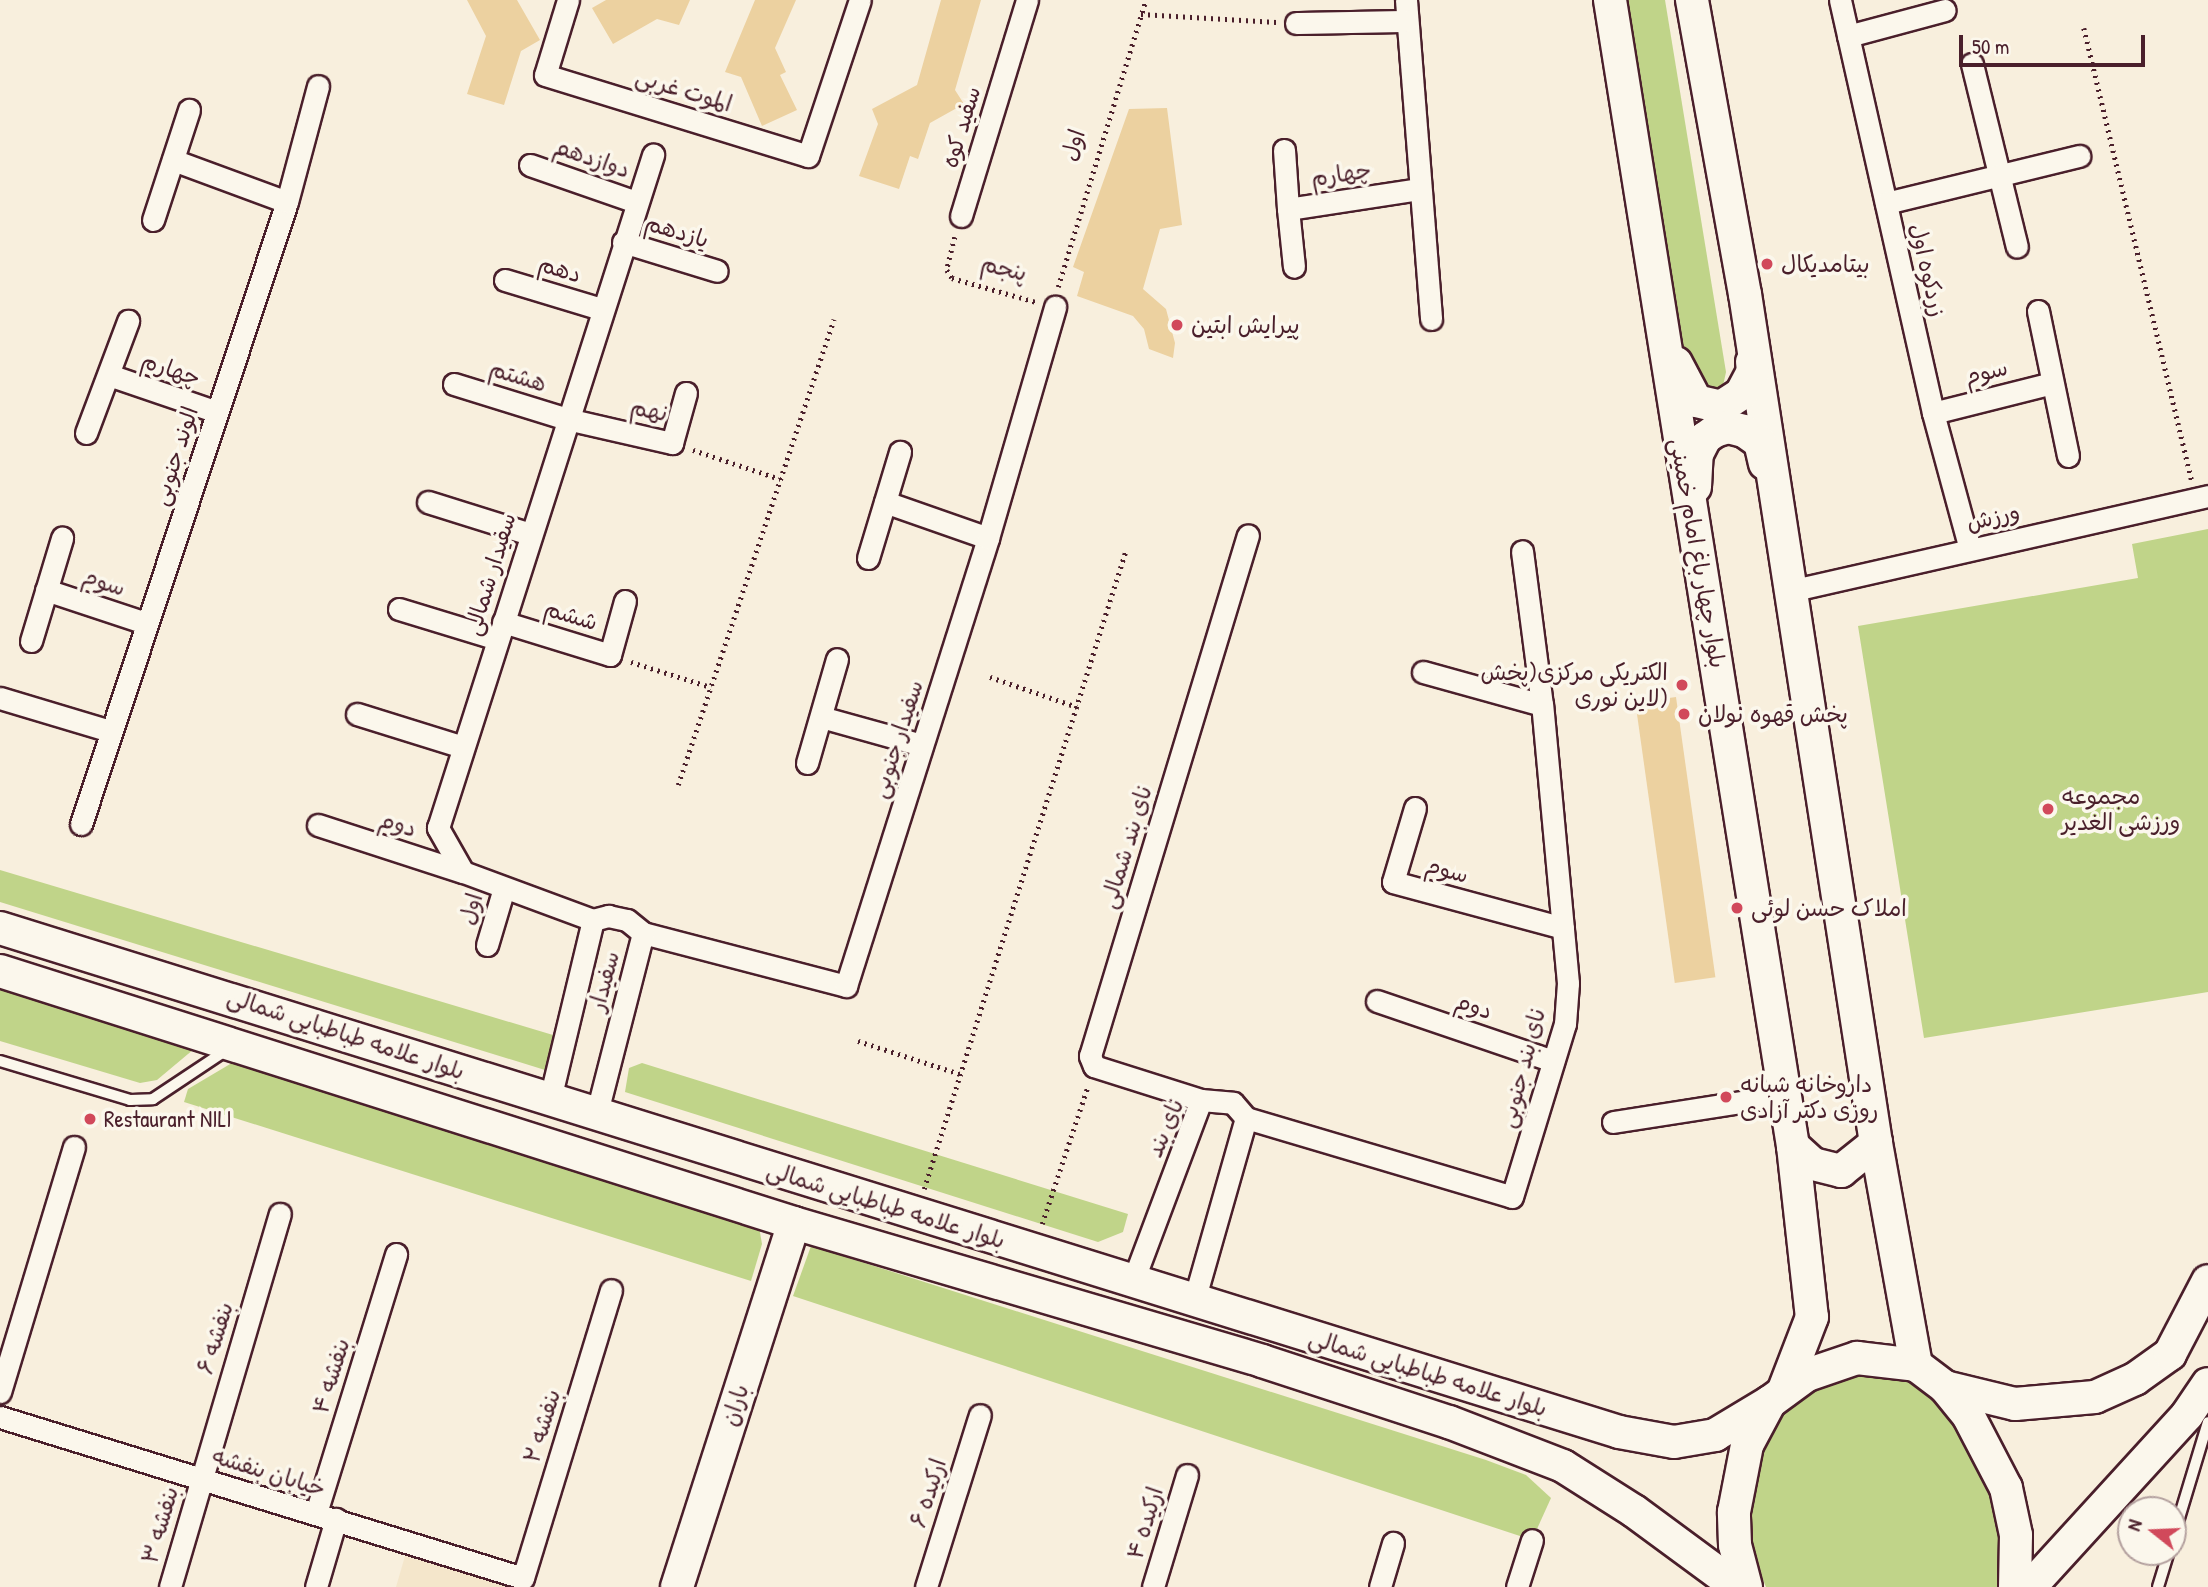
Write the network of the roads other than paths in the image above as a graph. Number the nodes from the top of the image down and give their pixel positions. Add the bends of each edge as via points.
1 (568, 0) edge
2 (860, 0) edge
3 (1027, 0) edge
4 (1610, 0) edge
5 (1692, 0) edge
6 (1840, 0) edge
7 (1405, 10) edge
8 (1945, 10) dead end
9 (1296, 23) road end
10 (1848, 36) junction
11 (1972, 64) dead end
12 (318, 86) dead end
13 (189, 110) dead end
14 (1284, 150) dead end
15 (653, 155) dead end
16 (2079, 156) dead end
17 (173, 160) junction
18 (530, 165) dead end
19 (1998, 175) junction
20 (1418, 189) junction
21 (287, 202) junction
22 (636, 202) junction
23 (1886, 203) junction
24 (1288, 209) junction
25 (961, 216) road end
26 (153, 220) dead end
27 (622, 242) junction
28 (2017, 247) dead end
29 (1294, 267) dead end
30 (716, 271) dead end
31 (505, 280) dead end
32 (1745, 294) junction
33 (1055, 307) road end
34 (601, 309) junction
35 (2038, 311) dead end
36 (1430, 319) dead end
37 (128, 321) dead end
38 (1664, 329) junction
39 (109, 375) junction
40 (2052, 383) junction
41 (454, 384) dead end
42 (686, 393) dead end
43 (217, 412) junction
44 (1933, 413) junction
45 (567, 419) junction
46 (86, 432) dead end
47 (900, 452) dead end
48 (2068, 456) dead end
49 (2202, 497) edge
50 (428, 502) dead end
51 (885, 502) junction
52 (1779, 519) junction
53 (1693, 530) junction
54 (530, 534) junction
55 (1248, 535) dead end
56 (62, 538) dead end
57 (988, 538) junction
58 (1970, 550) junction
59 (1521, 551) dead end
60 (868, 558) dead end
61 (46, 590) junction
62 (1790, 591) junction
63 (625, 601) dead end
64 (399, 609) dead end
65 (146, 623) junction
66 (500, 631) junction
67 (31, 641) dead end
68 (838, 659) dead end
69 (1423, 672) dead end
70 (0, 698) edge
71 (1542, 705) junction
72 (357, 714) dead end
73 (821, 717) junction
74 (110, 731) junction
75 (922, 745) junction
76 (463, 747) junction
77 (807, 763) dead end
78 (1415, 808) dead end
79 (81, 824) dead end
80 (318, 825) dead end
81 (463, 872) junction
82 (505, 888) junction
83 (593, 920) junction
84 (0, 928) edge
85 (1563, 928) junction
86 (643, 933) junction
87 (488, 945) dead end
88 (0, 971) edge
89 (1377, 1001) dead end
90 (236, 1044) junction
91 (1553, 1060) junction
92 (0, 1061) edge
93 (1785, 1095) junction
94 (551, 1100) junction
95 (1201, 1100) junction
96 (597, 1112) junction
97 (1246, 1118) junction
98 (1613, 1122) dead end
99 (1876, 1143) junction
100 (1793, 1146) junction
101 (74, 1147) dead end
102 (280, 1214) dead end
103 (794, 1223) junction
104 (396, 1254) dead end
105 (1133, 1281) junction
106 (2208, 1281) edge
107 (611, 1290) dead end
108 (1194, 1300) junction
109 (1916, 1365) junction
110 (2208, 1384) edge
111 (1945, 1387) junction
112 (0, 1392) edge
113 (1777, 1397) junction
114 (980, 1415) dead end
115 (0, 1417) edge
116 (2208, 1422) edge
117 (1187, 1475) dead end
118 (200, 1478) junction
119 (2186, 1496) edge
120 (326, 1516) junction
121 (1532, 1540) dead end
122 (1394, 1543) dead end
123 (2165, 1566) edge
124 (523, 1578) joint
125 (170, 1587) edge
126 (316, 1587) edge
127 (677, 1587) edge
128 (926, 1587) edge
129 (1153, 1587) edge
130 (1380, 1587) edge
131 (1517, 1587) edge
132 (1737, 1587) edge
133 (1746, 1587) edge
134 (2015, 1587) edge
135 (2030, 1587) edge
136 (2158, 1587) edge

1 - 2 street, الموت غربی via 545,75 808,156
3 - 25 street, سفید کوه
4 - 38 main road, بلوار چهار باغ امام خمینی
5 - 32 main road
6 - 10 street, زردکوه اول
7 - 9 street
7 - 20 street
8 - 10 street
10 - 23 street, زردکوه اول
11 - 19 street
12 - 21 street, الوند جنوبی
13 - 17 street
14 - 24 street, چهارم
15 - 22 street, سفیدار شمالی
16 - 19 street
17 - 21 street
17 - 26 street
18 - 22 street, دوازدهم
19 - 23 street
19 - 28 street
20 - 24 street, چهارم
20 - 36 street
21 - 43 street, الوند جنوبی
22 - 27 street, سفیدار شمالی
23 - 44 street, زردکوه اول
24 - 29 street
27 - 30 street, یازدهم
27 - 34 street, سفیدار شمالی
31 - 34 street, دهم
32 - 38 main road via 1753,371 1734,402 1708,407 1696,401 1684,385
32 - 52 main road
33 - 57 street, سفیدار جنوبی
34 - 45 street, سفیدار شمالی
35 - 40 street
37 - 39 street
38 - 53 main road, بلوار چهار باغ امام خمینی
39 - 43 street, چهارم
39 - 46 street
40 - 44 street, سوم
40 - 48 street
41 - 45 street, هشتم
42 - 45 street, نهم via 672,443
43 - 65 street, الوند جنوبی
44 - 58 street, زردکوه اول
45 - 54 street, سفیدار شمالی
47 - 51 street
49 - 58 street, ورزش
50 - 54 street
51 - 57 street
51 - 60 street
52 - 53 main road via 1760,442 1728,427 1705,438 1697,454
52 - 62 main road
53 - 93 main road, بلوار چهار باغ امام خمینی
54 - 66 street, سفیدار شمالی
55 - 95 street, نای بند شمالی via 1090,1056 1094,1066
56 - 61 street
57 - 75 street, سفیدار جنوبی
58 - 62 street, ورزش
59 - 71 street, نای بند جنوبی
61 - 65 street, سوم
61 - 67 street
62 - 99 main road
63 - 66 street, ششم via 610,655
64 - 66 street
65 - 74 street, الوند جنوبی
66 - 76 street, سفیدار شمالی
68 - 73 street
69 - 71 street
70 - 74 street
71 - 85 street, نای بند جنوبی
72 - 76 street
73 - 75 street
73 - 77 street
74 - 79 street
75 - 86 street, سفیدار جنوبی via 846,986
76 - 81 street, سفیدار شمالی via 438,828
78 - 85 street, سوم via 1393,882
80 - 81 street, دوم
81 - 82 street
82 - 83 street
82 - 87 street, اول
83 - 86 street, سفیدار via 608,916 627,920
83 - 94 street, سفیدار
84 - 94 main road, بلوار علامه طباطبایی شمالی
85 - 91 street, نای بند جنوبی via 1568,983 1565,1024
86 - 96 street, سفیدار
88 - 90 main road, بلوار علامه طباطبایی شمالی
89 - 91 street, دوم
90 - 92 lane via 153,1099 130,1100
90 - 103 main road, بلوار علامه طباطبایی شمالی
91 - 97 street, نای بند جنوبی via 1513,1196
93 - 98 street
93 - 100 main road, بلوار چهار باغ امام خمینی
94 - 96 main road, بلوار علامه طباطبایی شمالی
95 - 97 street, نای بند via 1233,1103
95 - 105 street, نای بند
96 - 105 main road, بلوار علامه طباطبایی شمالی
97 - 108 street
99 - 100 main road via 1841,1171 1813,1164
99 - 109 main road
100 - 113 main road, بلوار چهار باغ امام خمینی via 1812,1317
101 - 112 street
102 - 118 street, بنفشه ۶
103 - 127 main road, باران
103 - 132 main road, بلوار علامه طباطبایی شمالی via 1262,1361 1520,1448 1563,1466 1634,1511
104 - 120 street, بنفشه ۴
105 - 108 main road, بلوار علامه طباطبایی شمالی
106 - 111 main road via 2170,1354 2135,1379 2095,1397 2015,1405
107 - 124 street, بنفشه ۲
108 - 113 main road, بلوار علامه طباطبایی شمالی via 1619,1433 1674,1442 1715,1435
109 - 111 main road
109 - 113 main road, بلوار علامه طباطبایی شمالی via 1857,1358 1829,1364
110 - 135 main road via 2187,1415
111 - 134 main road via 1981,1436 2006,1488 2016,1535
113 - 133 main road, بلوار چهار باغ امام خمینی via 1747,1445 1737,1480 1735,1545
114 - 128 street, ارکیده ۶
115 - 118 street, خیابان بنفشه
116 - 119 lane
117 - 129 street, ارکیده ۴
118 - 120 street, خیابان بنفشه
118 - 125 street, بنفشه ۳
120 - 124 street, خیابان بنفشه
120 - 126 street, بنفشه ۴
121 - 131 street
122 - 130 street
123 - 136 lane

